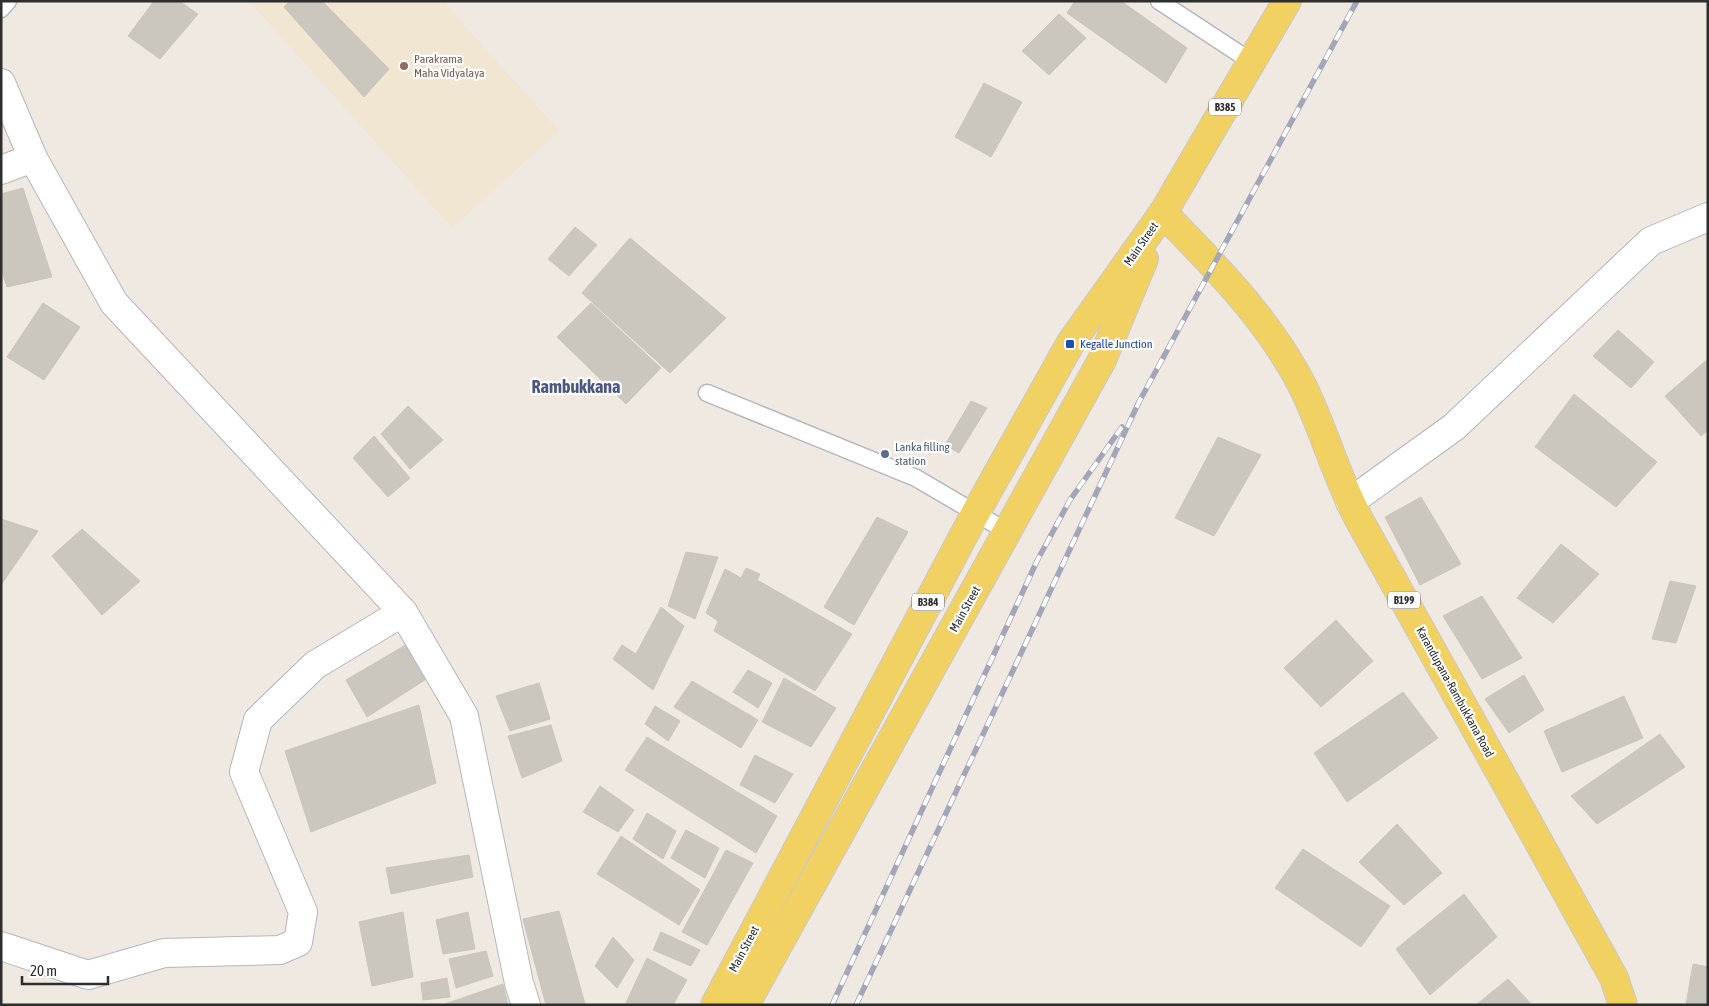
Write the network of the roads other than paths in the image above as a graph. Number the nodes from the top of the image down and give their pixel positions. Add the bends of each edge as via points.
1 (8, 1) edge
2 (1159, 1) edge
3 (1287, 1) edge
4 (1, 9) edge
5 (1252, 62) junction
6 (1, 83) edge
7 (33, 158) junction
8 (1, 170) edge
9 (1163, 214) junction
10 (1708, 217) edge
11 (707, 393) dead end
12 (1350, 502) junction
13 (975, 514) junction
14 (1008, 532) junction
15 (403, 612) junction
16 (1, 946) edge
17 (526, 1005) edge
18 (715, 1005) edge
19 (746, 1005) edge
20 (1623, 1005) edge

1 - 4 lane
2 - 5 lane
3 - 5 main road, B385
5 - 9 main road, B385
6 - 7 street
7 - 8 street
7 - 15 street via 114,303
9 - 12 main road, Karandupana-Rambukkana Road / B199 via 1256,314 1281,349 1303,388
9 - 13 main road, Main Street / B384 via 1070,344
9 - 14 main road, Main Street / B384 via 1102,360
10 - 12 street via 1651,241 1454,427
11 - 13 lane via 916,478
12 - 20 main road, Karandupana-Rambukkana Road / B199 via 1614,978
13 - 14 lane
13 - 18 main road, Main Street / B384
14 - 19 main road, Main Street / B384
15 - 16 street via 315,665 258,720 244,772 302,912 298,942 280,950 164,953 88,975
15 - 17 street via 464,716

